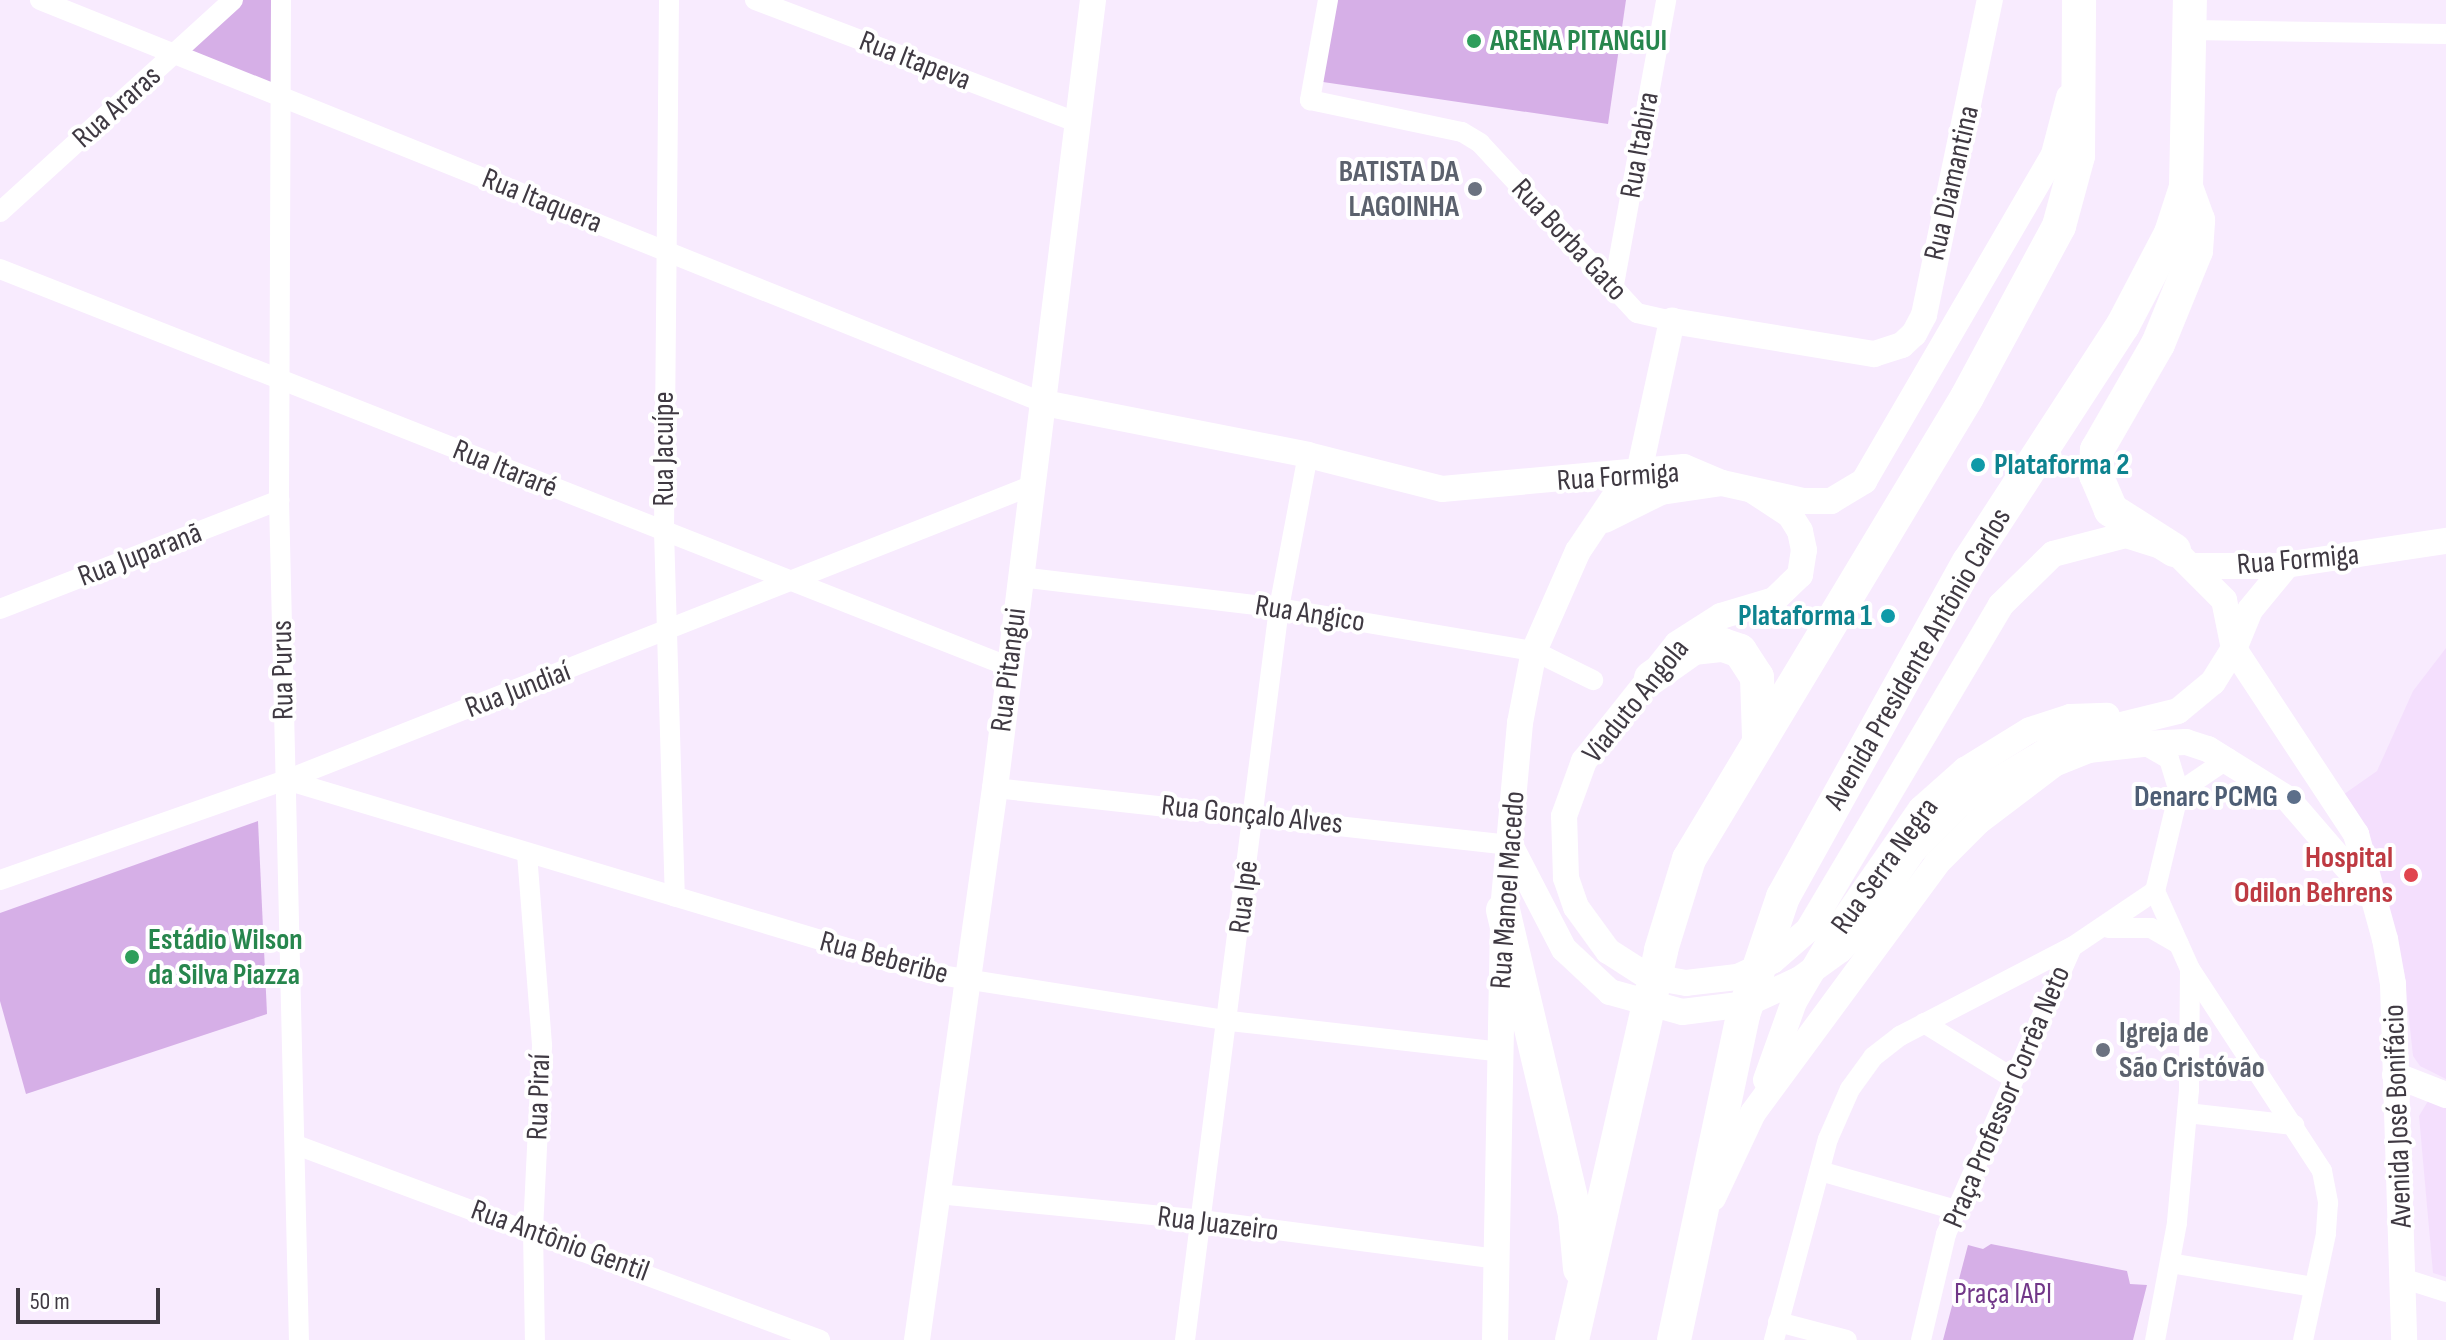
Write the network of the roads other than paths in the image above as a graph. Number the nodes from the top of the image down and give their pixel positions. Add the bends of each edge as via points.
1 (40, 0) edge
2 (233, 0) edge
3 (281, 0) edge
4 (669, 0) edge
5 (755, 0) edge
6 (1093, 0) edge
7 (1328, 0) edge
8 (1666, 0) edge
9 (1990, 0) edge
10 (2079, 0) edge
11 (2190, 15) edge
12 (2446, 34) edge
13 (177, 52) junction
14 (2077, 63) junction
15 (282, 97) junction
16 (1076, 122) junction
17 (2186, 187) junction
18 (0, 212) edge
19 (664, 250) junction
20 (0, 269) edge
21 (1613, 290) junction
22 (1672, 321) junction
23 (1890, 350) joint
24 (280, 380) junction
25 (1044, 403) junction
26 (1654, 410) junction
27 (1308, 455) junction
28 (1684, 467) junction
29 (1639, 472) junction
30 (1722, 483) junction
31 (1031, 486) junction
32 (1752, 490) junction
33 (279, 500) junction
34 (664, 531) junction
35 (1588, 532) junction
36 (2446, 541) edge
37 (2401, 550) junction
38 (2446, 553) edge
39 (2185, 558) junction
40 (2287, 565) junction
41 (1020, 577) junction
42 (790, 582) junction
43 (1279, 608) junction
44 (0, 609) edge
45 (669, 632) junction
46 (2234, 649) junction
47 (1534, 651) junction
48 (1010, 667) junction
49 (1651, 678) junction
50 (1593, 680) dead end
51 (2155, 716) junction
52 (2077, 735) junction
53 (1759, 737) junction
54 (2143, 744) junction
55 (2229, 758) junction
56 (286, 780) junction
57 (995, 788) junction
58 (2179, 792) junction
59 (2333, 803) junction
60 (1254, 814) junction
61 (2308, 824) junction
62 (1510, 845) junction
63 (527, 854) junction
64 (0, 880) edge
65 (2155, 891) junction
66 (2371, 895) junction
67 (675, 897) junction
68 (1503, 910) junction
69 (2102, 929) junction
70 (2179, 944) junction
71 (2072, 947) junction
72 (2190, 969) junction
73 (965, 979) junction
74 (1230, 1021) junction
75 (1924, 1023) junction
76 (1501, 1052) junction
77 (2395, 1075) junction
78 (2011, 1077) junction
79 (2446, 1095) edge
80 (1753, 1113) junction
81 (2187, 1113) junction
82 (2294, 1125) junction
83 (299, 1146) junction
84 (1820, 1171) junction
85 (938, 1194) junction
86 (1956, 1210) junction
87 (1201, 1220) junction
88 (1701, 1223) junction
89 (533, 1230) junction
90 (1496, 1259) junction
91 (2170, 1263) junction
92 (2405, 1279) junction
93 (2314, 1287) junction
94 (2446, 1292) edge
95 (1583, 1301) junction
96 (1776, 1331) edge
97 (299, 1340) edge
98 (535, 1340) edge
99 (820, 1340) edge
100 (917, 1340) edge
101 (1185, 1340) edge
102 (1495, 1340) edge
103 (1572, 1340) edge
104 (1674, 1340) edge
105 (1847, 1340) edge
106 (1921, 1340) edge
107 (2155, 1340) edge
108 (2303, 1340) edge
109 (2404, 1340) edge

1 - 13 street, Rua Itaquera
2 - 13 street, Rua Araras
3 - 15 street, Rua Purus
4 - 19 street, Rua Jacuípe
5 - 16 street, Rua Itapeva
6 - 16 street, Rua Pitangui
7 - 21 street, Rua Borba Gato via 1310,100 1462,132 1480,143
8 - 21 street, Rua Itabira
9 - 23 street, Rua Diamantina via 1924,315 1914,334
10 - 14 highway
11 - 12 street
11 - 17 highway, Avenida Presidente Antônio Carlos
13 - 15 street, Rua Itaquera
13 - 18 street, Rua Araras
14 - 32 street, Rua Formiga via 2054,154 1864,481 1831,501
14 - 53 highway via 2078,156 2059,226 1967,397
15 - 19 street, Rua Itaquera
15 - 24 street, Rua Purus
16 - 25 street, Rua Pitangui
17 - 39 highway via 2198,220 2196,251 2158,344 2097,450 2096,475 2111,510
17 - 88 highway, Avenida Presidente Antônio Carlos via 2171,233 2123,325 1969,562 1783,897 1743,1015
19 - 25 street, Rua Itaquera
19 - 34 street, Rua Jacuípe
20 - 24 street, Rua Itararé
21 - 22 street, Rua Borba Gato via 1637,313
22 - 23 street, Rua Borba Gato via 1874,354
22 - 26 street
24 - 33 street, Rua Purus
24 - 34 street, Rua Itararé
25 - 27 street, Rua Formiga
25 - 31 street, Rua Pitangui
26 - 28 street via 1672,455
26 - 29 street
27 - 29 street, Rua Formiga via 1442,489
27 - 43 street, Rua Ipê
28 - 29 street, Rua Formiga
28 - 30 street, Rua Formiga
29 - 35 street, Rua Manoel Macedo
30 - 32 street, Rua Formiga
30 - 35 street via 1661,492 1621,509
31 - 41 street, Rua Pitangui
31 - 42 street, Rua Jundiaí
32 - 49 street, Viaduto Angola via 1790,515 1800,531 1800,575 1774,600 1696,627
33 - 44 street, Rua Juparanã
33 - 56 street, Rua Purus
34 - 42 street, Rua Itararé
34 - 45 street, Rua Jacuípe
35 - 47 street, Rua Manoel Macedo
36 - 37 street, Rua Formiga
37 - 38 street, Rua Formiga
37 - 40 street, Rua Formiga
39 - 40 street, Rua Formiga
39 - 46 street via 2224,600
39 - 49 street, Viaduto Angola via 2126,535 2053,554 2001,605 1809,929 1761,968 1703,983 1647,976 1608,951 1576,907 1563,848 1571,786 1601,736
40 - 46 street via 2250,610
41 - 43 street, Rua Angico
41 - 48 street, Rua Pitangui
42 - 45 street, Rua Jundiaí
42 - 48 street, Rua Itararé
43 - 47 street, Rua Angico
43 - 60 street, Rua Ipê
45 - 56 street, Rua Jundiaí
45 - 67 street, Rua Jacuípe
46 - 51 street via 2199,698 2178,711
46 - 59 street, Avenida José Bonifácio
47 - 50 street, Rua Angico
47 - 62 street, Rua Manoel Macedo via 1520,723
48 - 57 street, Rua Pitangui
49 - 53 highway via 1693,648 1723,645 1740,651 1757,677
51 - 52 street
51 - 80 street, Rua Serra Negra via 2051,720 1984,757 1929,801 1834,934 1794,1002
52 - 54 street
52 - 62 street via 1946,813 1840,950 1800,979 1746,1004 1682,1012 1623,998 1578,967 1552,930
53 - 95 highway via 1689,859 1661,950
54 - 55 street, Avenida José Bonifácio via 2186,742
54 - 58 street via 2169,759
54 - 80 street, Rua Serra Negra via 2088,750 2054,764 1951,846
55 - 58 street
55 - 61 street, Avenida José Bonifácio via 2288,799
56 - 63 street, Rua Beberibe
56 - 64 street, Rua Jundiaí
56 - 83 street, Rua Purus
57 - 60 street, Rua Gonçalo Alves
57 - 73 street, Rua Pitangui
58 - 65 street
59 - 61 street via 2322,821
59 - 66 street, Avenida José Bonifácio via 2356,834
60 - 62 street, Rua Gonçalo Alves
60 - 74 street, Rua Ipê
61 - 66 street, Avenida José Bonifácio
62 - 68 street, Rua Manoel Macedo
63 - 67 street, Rua Beberibe
63 - 89 street, Rua Piraí via 542,1046
65 - 69 street, Praça Professor Corrêa Neto
65 - 70 street
66 - 77 street, Avenida José Bonifácio via 2393,984
67 - 73 street, Rua Beberibe
68 - 76 street, Rua Manoel Macedo
68 - 95 highway via 1575,1215
69 - 70 street via 2136,925
69 - 71 street, Praça Professor Corrêa Neto
70 - 72 street
71 - 75 street
71 - 78 street, Praça Professor Corrêa Neto
72 - 81 street
72 - 82 street
73 - 74 street, Rua Beberibe
73 - 85 street, Rua Pitangui
74 - 76 street, Rua Beberibe
74 - 87 street, Rua Ipê
75 - 78 street
75 - 84 street via 1873,1057 1850,1089
76 - 90 street, Rua Manoel Macedo
77 - 79 street
77 - 92 street, Avenida José Bonifácio
78 - 86 street, Praça Professor Corrêa Neto
80 - 88 street, Rua Serra Negra
81 - 82 street
81 - 91 street
82 - 93 street via 2322,1171 2328,1203
83 - 89 street, Rua Antônio Gentil
83 - 97 street, Rua Purus
84 - 86 street
84 - 96 street
85 - 87 street, Rua Juazeiro
85 - 100 street, Rua Pitangui
86 - 106 street, Praça Professor Corrêa Neto
87 - 90 street, Rua Juazeiro
87 - 101 street, Rua Ipê
88 - 104 highway, Avenida Presidente Antônio Carlos
89 - 98 street, Rua Piraí
89 - 99 street, Rua Antônio Gentil
90 - 102 street, Rua Manoel Macedo
91 - 93 street
91 - 107 street
92 - 94 street
92 - 109 street, Avenida José Bonifácio
93 - 108 street
95 - 103 highway
96 - 105 street

